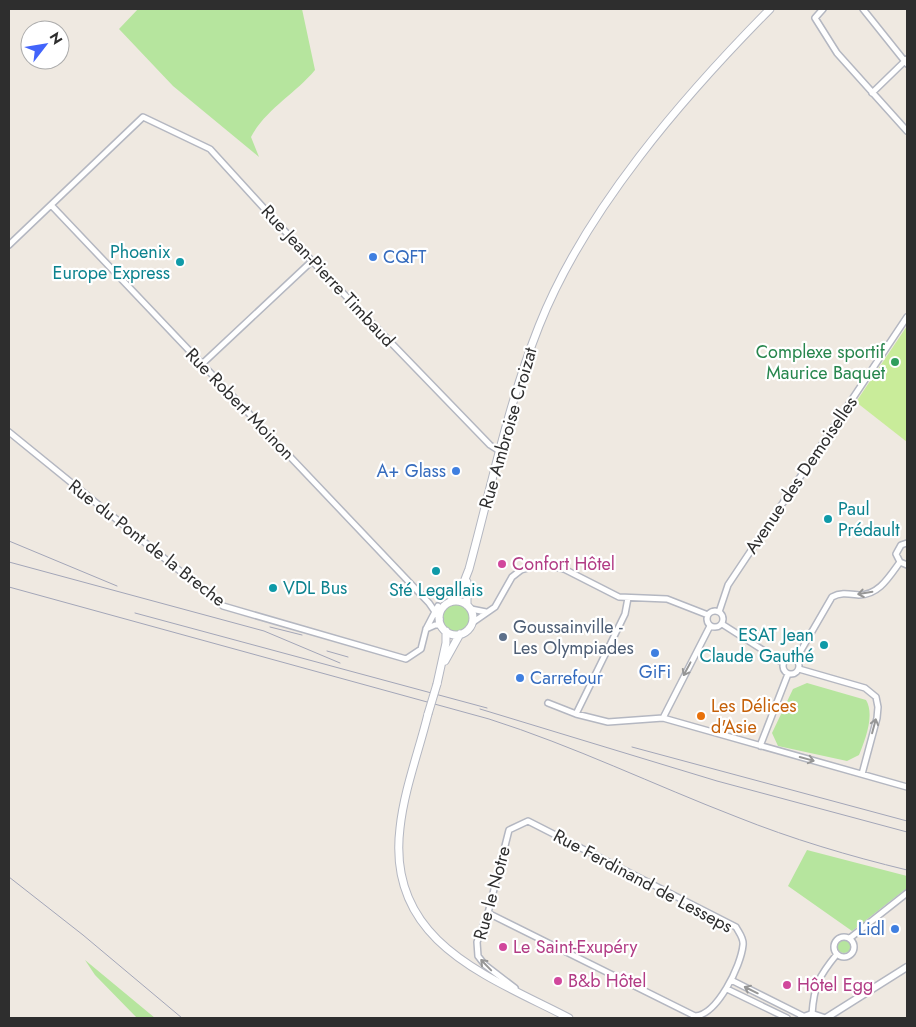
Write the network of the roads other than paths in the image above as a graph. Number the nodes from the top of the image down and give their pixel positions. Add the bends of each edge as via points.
1 (770, 9) edge
2 (823, 9) edge
3 (863, 9) edge
4 (907, 62) edge
5 (872, 93) junction
6 (907, 131) edge
7 (51, 205) junction
8 (9, 245) edge
9 (312, 261) junction
10 (907, 317) edge
11 (202, 364) junction
12 (9, 432) edge
13 (500, 452) junction
14 (907, 543) edge
15 (900, 562) junction
16 (907, 565) edge
17 (469, 569) junction
18 (628, 598) junction
19 (441, 606) junction
20 (469, 607) junction
21 (486, 612) junction
22 (719, 612) junction
23 (708, 616) junction
24 (472, 623) junction
25 (722, 624) junction
26 (442, 625) junction
27 (710, 626) junction
28 (426, 630) junction
29 (460, 634) junction
30 (796, 659) junction
31 (784, 663) junction
32 (799, 669) junction
33 (788, 674) junction
34 (439, 675) junction
35 (548, 703) dead end
36 (576, 714) junction
37 (663, 718) junction
38 (760, 746) junction
39 (862, 774) junction
40 (907, 787) edge
41 (509, 830) joint
42 (907, 893) edge
43 (488, 913) junction
44 (850, 938) junction
45 (837, 954) junction
46 (907, 966) edge
47 (731, 980) junction
48 (727, 988) junction
49 (524, 995) junction
50 (767, 998) junction
51 (763, 1006) junction
52 (812, 1014) junction
53 (802, 1017) edge
54 (569, 1018) edge
55 (787, 1018) edge
56 (825, 1018) edge

1 - 13 main road, Rue Ambroise Croizat via 712,71 652,143 596,221 555,290 528,355
2 - 5 street via 816,16 816,22 837,53
3 - 4 street
4 - 5 street
5 - 6 street
7 - 8 street
7 - 9 street, Rue Jean-Pierre Timbaud via 143,117 210,149
7 - 11 street, Rue Robert Moinon
9 - 11 street
9 - 13 street, Rue Jean-Pierre Timbaud
10 - 22 street, Avenue des Demoiselles via 728,585
11 - 19 street, Rue Robert Moinon via 430,602
12 - 28 street, Rue du Pont de la Breche via 223,606 406,659 420,649
13 - 17 main road, Rue Ambroise Croizat
14 - 15 street via 897,550
15 - 16 street
15 -> 30 street via 875,592 860,595 841,593 832,597
17 - 19 main road via 462,587
17 - 20 main road via 466,593
18 - 21 street via 619,597 559,567 531,565 516,574 495,607
18 - 23 street via 667,599
18 - 36 street via 625,614
19 - 20 main road via 458,601
19 - 26 main road
19 - 26 street, Rue Robert Moinon
19 - 28 street, Rue du Pont de la Breche
20 - 21 street
20 - 24 main road
21 - 24 street
22 - 23 street
22 - 25 street
23 - 27 street
24 - 29 main road
25 - 27 street via 715,628
25 - 31 street
26 - 28 street
26 - 29 main road via 453,634
26 - 34 main road via 446,643
27 -> 37 street
29 - 34 main road
30 - 31 street via 790,658
30 - 32 street
31 - 33 street via 783,668
32 - 33 street via 796,674
39 -> 32 street via 876,718 876,697 865,688
33 - 38 street
34 - 49 main road, bridge via 400,828 400,858 405,887 421,921 444,948 464,963
35 - 36 street
36 - 37 street via 608,722
37 - 38 street
38 -> 39 street
39 - 40 street
41 - 43 street, Rue le Notre
41 - 47 street, Rue Ferdinand de Lesseps via 528,821 536,824 736,927 743,946
42 - 44 street
43 - 48 street, Rue Ferdinand de Lesseps via 690,1015 701,1016 709,1011
49 -> 43 street, Rue le Notre via 485,966 478,956 477,942
44 - 45 street via 843,936 835,942
44 - 45 street via 854,947 852,953 846,956
45 - 52 street via 819,975 814,987
46 - 56 street
47 - 48 street, Rue Ferdinand de Lesseps
50 -> 47 street
48 - 51 street
49 - 54 main road
50 - 51 street
50 - 53 street
51 - 55 street
52 - 53 street
52 - 56 street

